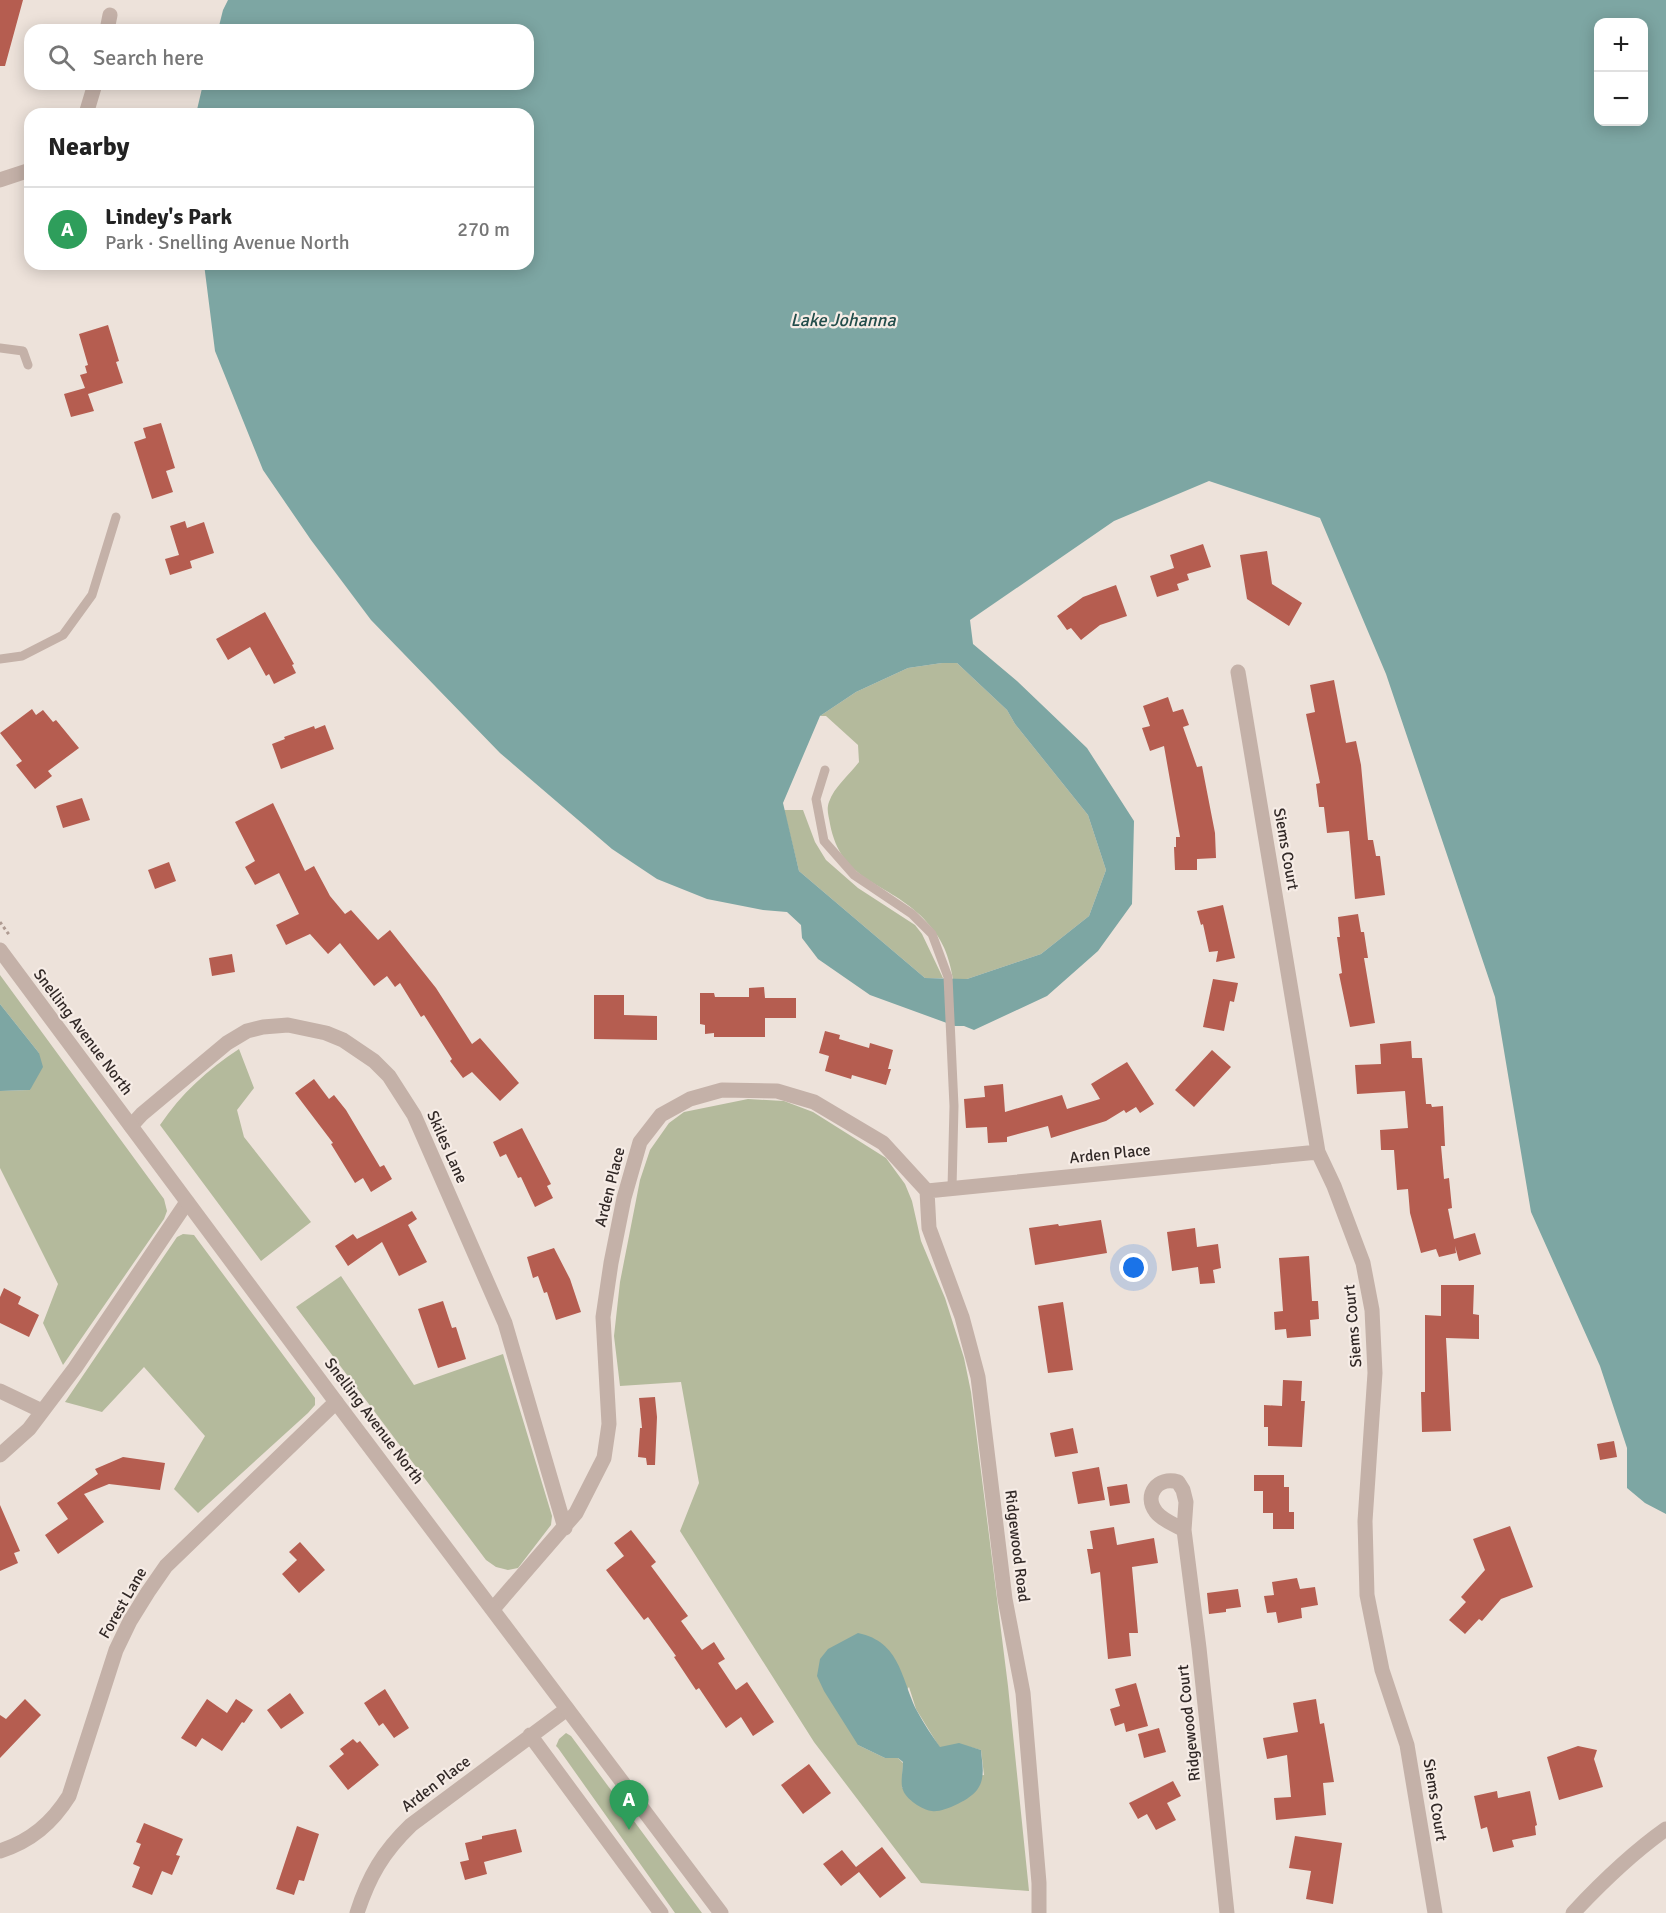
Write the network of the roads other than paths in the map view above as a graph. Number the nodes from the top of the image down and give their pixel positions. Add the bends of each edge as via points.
1 (93, 90) edge
2 (88, 108) edge
3 (24, 172) edge
4 (0, 180) edge
5 (0, 348) edge
6 (28, 365) dead end
7 (116, 517) dead end
8 (0, 659) edge
9 (1238, 672) dead end
10 (825, 770) dead end
11 (0, 950) edge
12 (131, 1126) junction
13 (1318, 1152) junction
14 (952, 1188) junction
15 (927, 1191) junction
16 (187, 1202) junction
17 (0, 1391) edge
18 (336, 1402) junction
19 (42, 1411) junction
20 (0, 1455) edge
21 (564, 1528) junction
22 (1184, 1530) dead end
23 (493, 1609) junction
24 (567, 1709) junction
25 (530, 1735) junction
26 (1666, 1829) edge
27 (0, 1851) edge
28 (357, 1913) edge
29 (661, 1913) edge
30 (721, 1913) edge
31 (1038, 1913) edge
32 (1227, 1913) edge
33 (1435, 1913) edge
34 (1573, 1913) edge

1 - 2 street
3 - 4 street
5 - 6 lane via 23,351
7 - 8 lane via 92,595 63,634 22,656
9 - 13 street, Siems Court
10 - 14 lane via 816,799 824,841 854,875 912,914 932,934 948,977 954,1106
11 - 12 street, Snelling Avenue North
12 - 16 street, Snelling Avenue North
12 - 21 street, Skiles Lane via 227,1043 247,1031 288,1025 326,1033 374,1061 389,1076 414,1115 505,1323
13 - 14 street, Arden Place
13 - 33 street, Siems Court via 1363,1263 1372,1310 1375,1373 1365,1521 1367,1595 1382,1670 1407,1745
14 - 15 street, Arden Place
15 - 21 street, Arden Place via 883,1143 814,1102 777,1091 722,1090 661,1115 640,1142 611,1263 603,1317 609,1424 604,1458 581,1505
15 - 31 street, Ridgewood Road via 928,1228 962,1317 978,1377 1005,1599 1023,1693 1039,1883
16 - 18 street, Snelling Avenue North
16 - 19 street
17 - 19 street
18 - 23 street, Snelling Avenue North
18 - 27 street, Forest Lane via 166,1566 116,1650 69,1796 41,1831
19 - 20 street
21 - 23 street, Arden Place
22 - 32 street, Ridgewood Court
23 - 24 street, Snelling Avenue North
24 - 25 street, Arden Place
24 - 30 street, Snelling Avenue North
25 - 28 street, Arden Place via 394,1842 370,1877
25 - 29 street
26 - 34 street via 1601,1883

